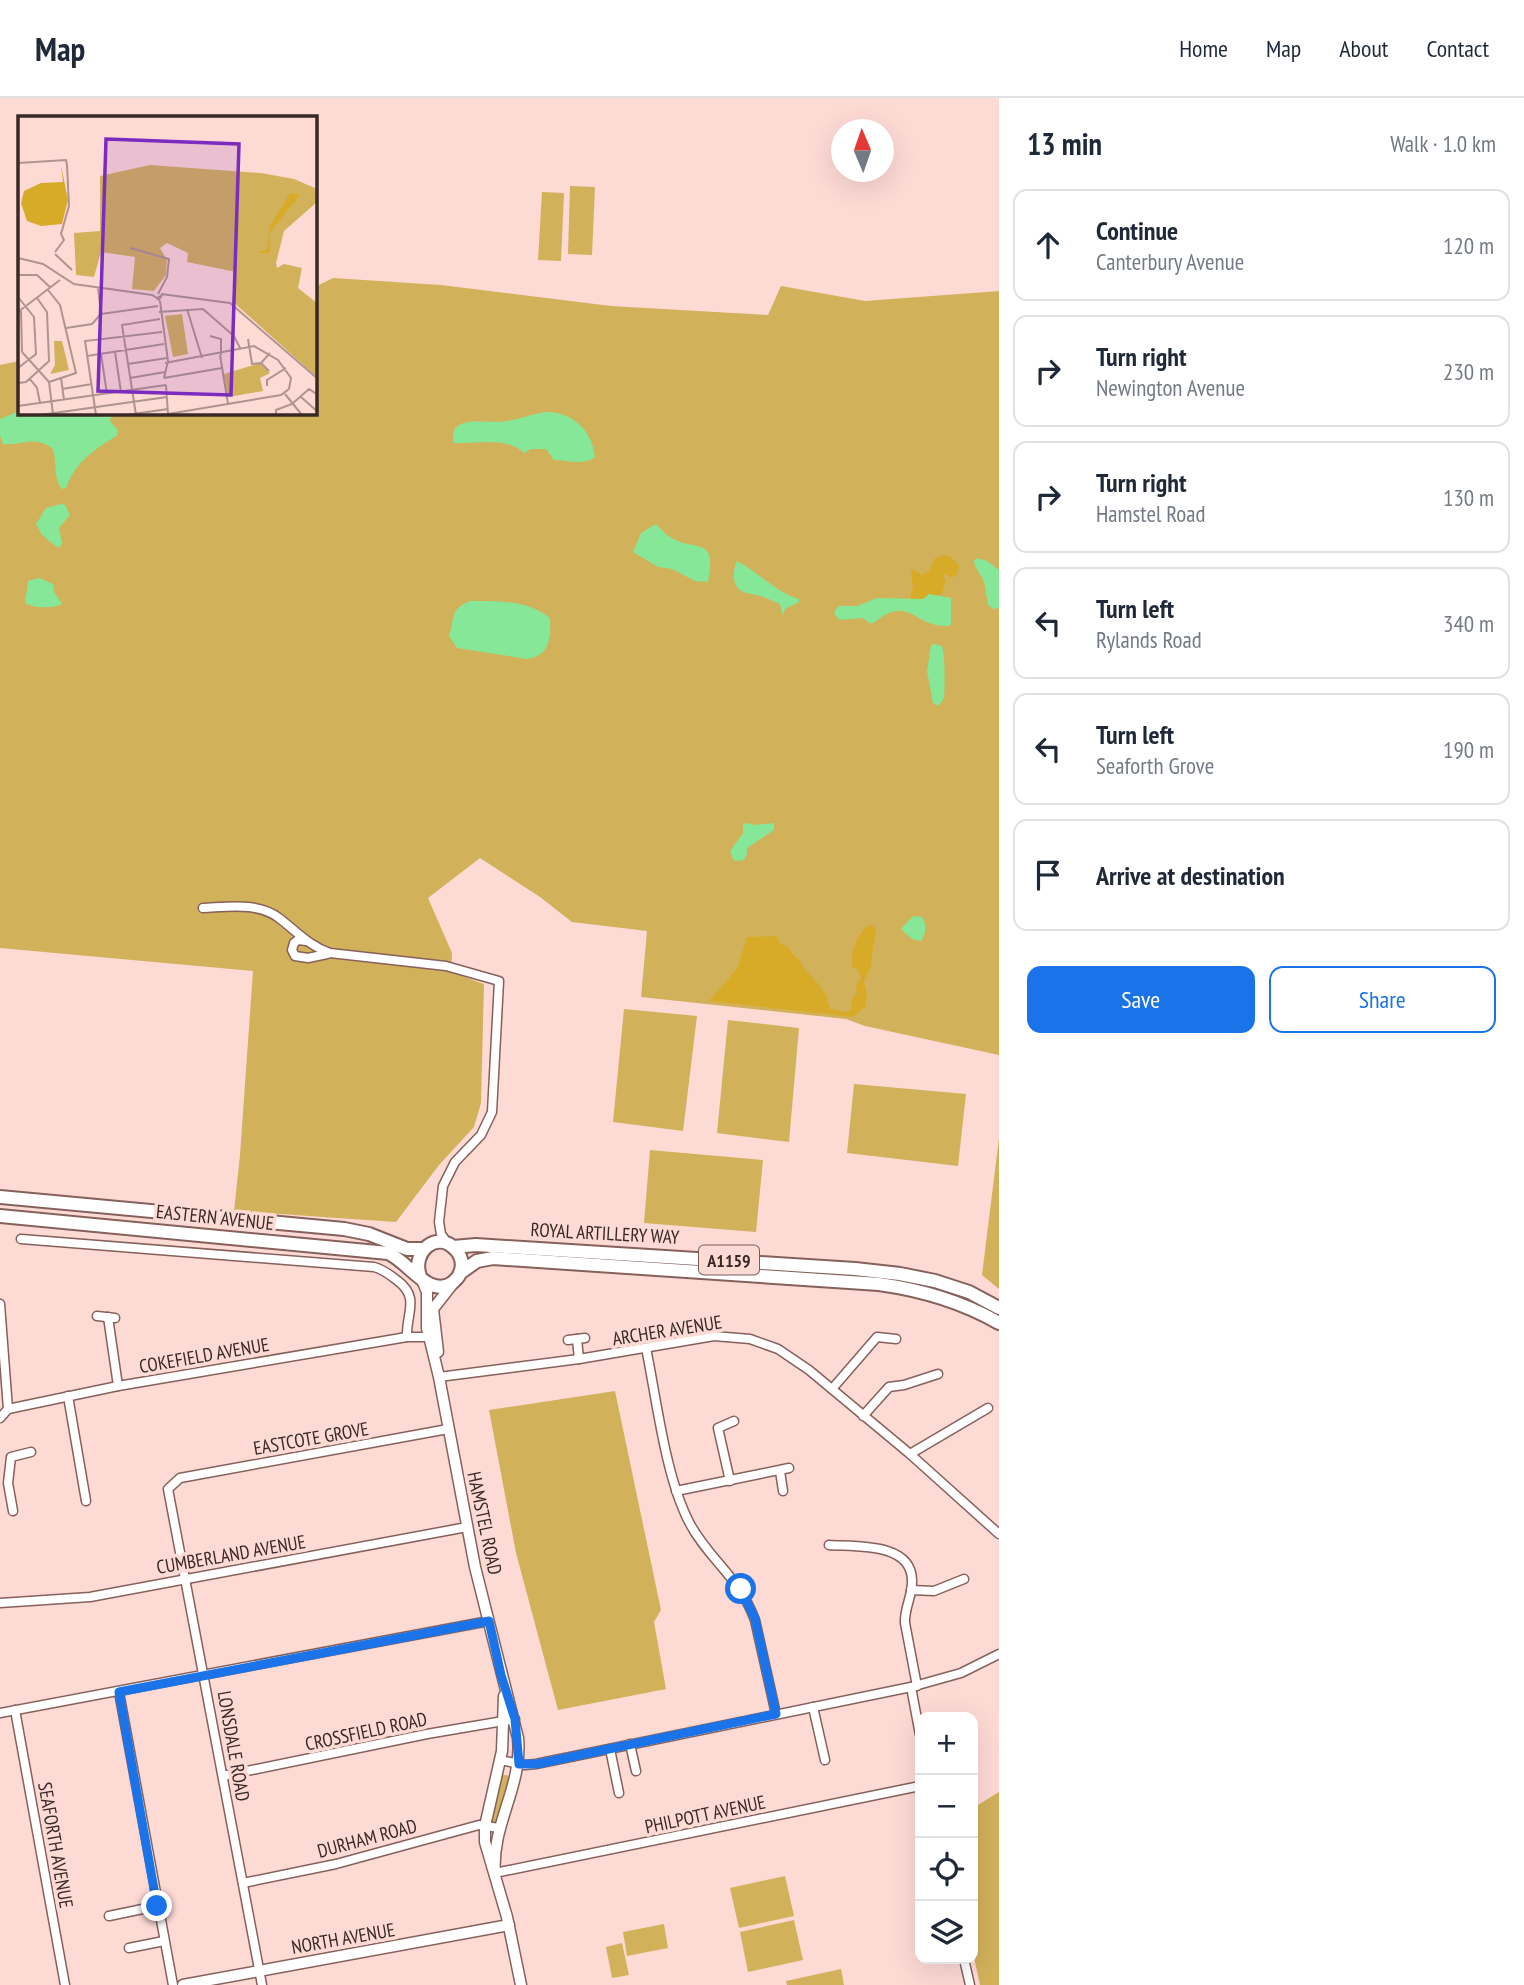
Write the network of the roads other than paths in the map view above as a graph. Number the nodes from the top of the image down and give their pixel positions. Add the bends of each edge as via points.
1 (203, 908) dead end
2 (306, 941) junction
3 (330, 953) junction
4 (0, 1197) edge
5 (0, 1216) edge
6 (439, 1222) junction
7 (21, 1239) dead end
8 (450, 1245) junction
9 (425, 1248) junction
10 (458, 1276) junction
11 (421, 1278) junction
12 (0, 1304) edge
13 (999, 1308) edge
14 (97, 1317) dead end
15 (429, 1320) junction
16 (999, 1323) edge
17 (407, 1337) junction
18 (429, 1337) junction
19 (577, 1339) dead end
20 (895, 1339) dead end
21 (646, 1348) junction
22 (579, 1359) junction
23 (938, 1374) dead end
24 (439, 1377) junction
25 (118, 1386) junction
26 (832, 1389) junction
27 (68, 1396) junction
28 (988, 1408) dead end
29 (8, 1409) junction
30 (863, 1416) junction
31 (0, 1418) edge
32 (734, 1421) dead end
33 (448, 1429) junction
34 (31, 1452) dead end
35 (910, 1454) junction
36 (789, 1468) dead end
37 (780, 1471) junction
38 (180, 1478) joint
39 (730, 1481) junction
40 (4, 1483) edge
41 (676, 1491) junction
42 (783, 1491) dead end
43 (86, 1501) dead end
44 (13, 1511) dead end
45 (467, 1527) junction
46 (999, 1534) edge
47 (829, 1545) dead end
48 (184, 1579) junction
49 (964, 1579) dead end
50 (911, 1590) junction
51 (0, 1603) edge
52 (489, 1621) junction
53 (999, 1654) edge
54 (205, 1676) junction
55 (914, 1686) junction
56 (119, 1692) junction
57 (813, 1707) junction
58 (15, 1710) junction
59 (917, 1712) edge
60 (0, 1713) edge
61 (776, 1714) junction
62 (510, 1719) junction
63 (630, 1744) junction
64 (610, 1749) junction
65 (500, 1760) junction
66 (825, 1760) dead end
67 (519, 1764) junction
68 (636, 1771) dead end
69 (223, 1776) junction
70 (915, 1787) edge
71 (619, 1793) dead end
72 (485, 1826) junction
73 (499, 1828) junction
74 (495, 1873) junction
75 (243, 1883) junction
76 (157, 1906) junction
77 (109, 1916) dead end
78 (509, 1925) junction
79 (164, 1941) junction
80 (129, 1948) dead end
81 (965, 1964) edge
82 (259, 1971) junction
83 (65, 1985) edge
84 (173, 1985) edge
85 (183, 1985) edge
86 (262, 1985) edge
87 (521, 1985) edge
88 (970, 1985) edge

1 - 2 street via 263,910
2 - 3 street
2 - 3 street via 294,943 295,956
3 - 6 street via 446,966 499,981 492,1112 481,1136 446,1178
4 - 9 main road, EASTERN AVENUE via 357,1231 407,1249
5 - 11 main road, EASTERN AVENUE via 383,1253 401,1260
6 - 8 street
6 - 9 street
7 - 17 street via 374,1267 409,1292
8 - 9 main road, EASTERN AVENUE via 440,1242
8 - 10 main road via 461,1260
8 - 13 main road, ROYAL ARTILLERY WAY / A1159 via 900,1274 969,1292
9 - 11 main road via 417,1261
10 - 11 main road via 448,1286 437,1287
10 - 15 street
10 - 16 main road, ROYAL ARTILLERY WAY / A1159 via 477,1261 493,1258 870,1283 951,1300
11 - 15 street, HAMSTEL ROAD
12 - 29 street
14 - 25 street via 112,1318
15 - 17 street
15 - 18 street, HAMSTEL ROAD
15 - 24 street, HAMSTEL ROAD via 438,1349
17 - 18 street, COKEFIELD AVENUE
17 - 25 street, COKEFIELD AVENUE
18 - 24 street, HAMSTEL ROAD
19 - 22 street
20 - 26 street via 877,1336
21 - 22 street, ARCHER AVENUE
21 - 26 street, ARCHER AVENUE via 714,1336 750,1339 792,1358
21 - 41 street
22 - 24 street, ARCHER AVENUE
23 - 30 street via 889,1387
24 - 33 street, HAMSTEL ROAD
25 - 27 street, COKEFIELD AVENUE
26 - 30 street, ARCHER AVENUE
27 - 29 street, COKEFIELD AVENUE
27 - 43 street
28 - 35 street
29 - 31 street
30 - 35 street, ARCHER AVENUE
32 - 39 street via 718,1428
33 - 38 street, EASTCOTE GROVE
33 - 45 street, HAMSTEL ROAD
34 - 40 street via 12,1456
35 - 46 street, ARCHER AVENUE
36 - 37 street
37 - 39 street
37 - 42 street
38 - 48 street, LONSDALE ROAD via 170,1485 168,1494
39 - 41 street
40 - 44 street
41 - 61 street via 698,1538 750,1606
45 - 48 street, CUMBERLAND AVENUE
45 - 52 street, HAMSTEL ROAD
47 - 50 street via 896,1554 909,1568
48 - 51 street, CUMBERLAND AVENUE via 64,1600
48 - 54 street, LONSDALE ROAD
49 - 50 street via 934,1591
50 - 55 street via 904,1616
52 - 54 street
52 - 62 street, HAMSTEL ROAD
53 - 55 street via 961,1673
54 - 56 street
54 - 69 street, LONSDALE ROAD
55 - 57 street
55 - 59 street
56 - 58 street
56 - 76 street
57 - 61 street
57 - 66 street
58 - 60 street
58 - 83 street, SEAFORTH AVENUE
61 - 63 street
62 - 65 street, HAMSTEL ROAD
62 - 67 street, HAMSTEL ROAD
62 - 69 street, CROSSFIELD ROAD
63 - 64 street
63 - 68 street
64 - 67 street
64 - 71 street
65 - 67 street
65 - 72 street, HAMSTEL ROAD
67 - 73 street, HAMSTEL ROAD
69 - 75 street, LONSDALE ROAD
70 - 74 street, PHILPOTT AVENUE
72 - 73 street, DURHAM ROAD
72 - 74 street, HAMSTEL ROAD via 486,1848
72 - 75 street, DURHAM ROAD
73 - 74 street, HAMSTEL ROAD
74 - 78 street, HAMSTEL ROAD
75 - 82 street, LONSDALE ROAD
76 - 77 street
76 - 79 street
78 - 82 street, NORTH AVENUE
78 - 87 street, HAMSTEL ROAD
79 - 80 street
79 - 84 street
81 - 88 street
82 - 85 street, NORTH AVENUE
82 - 86 street, LONSDALE ROAD

